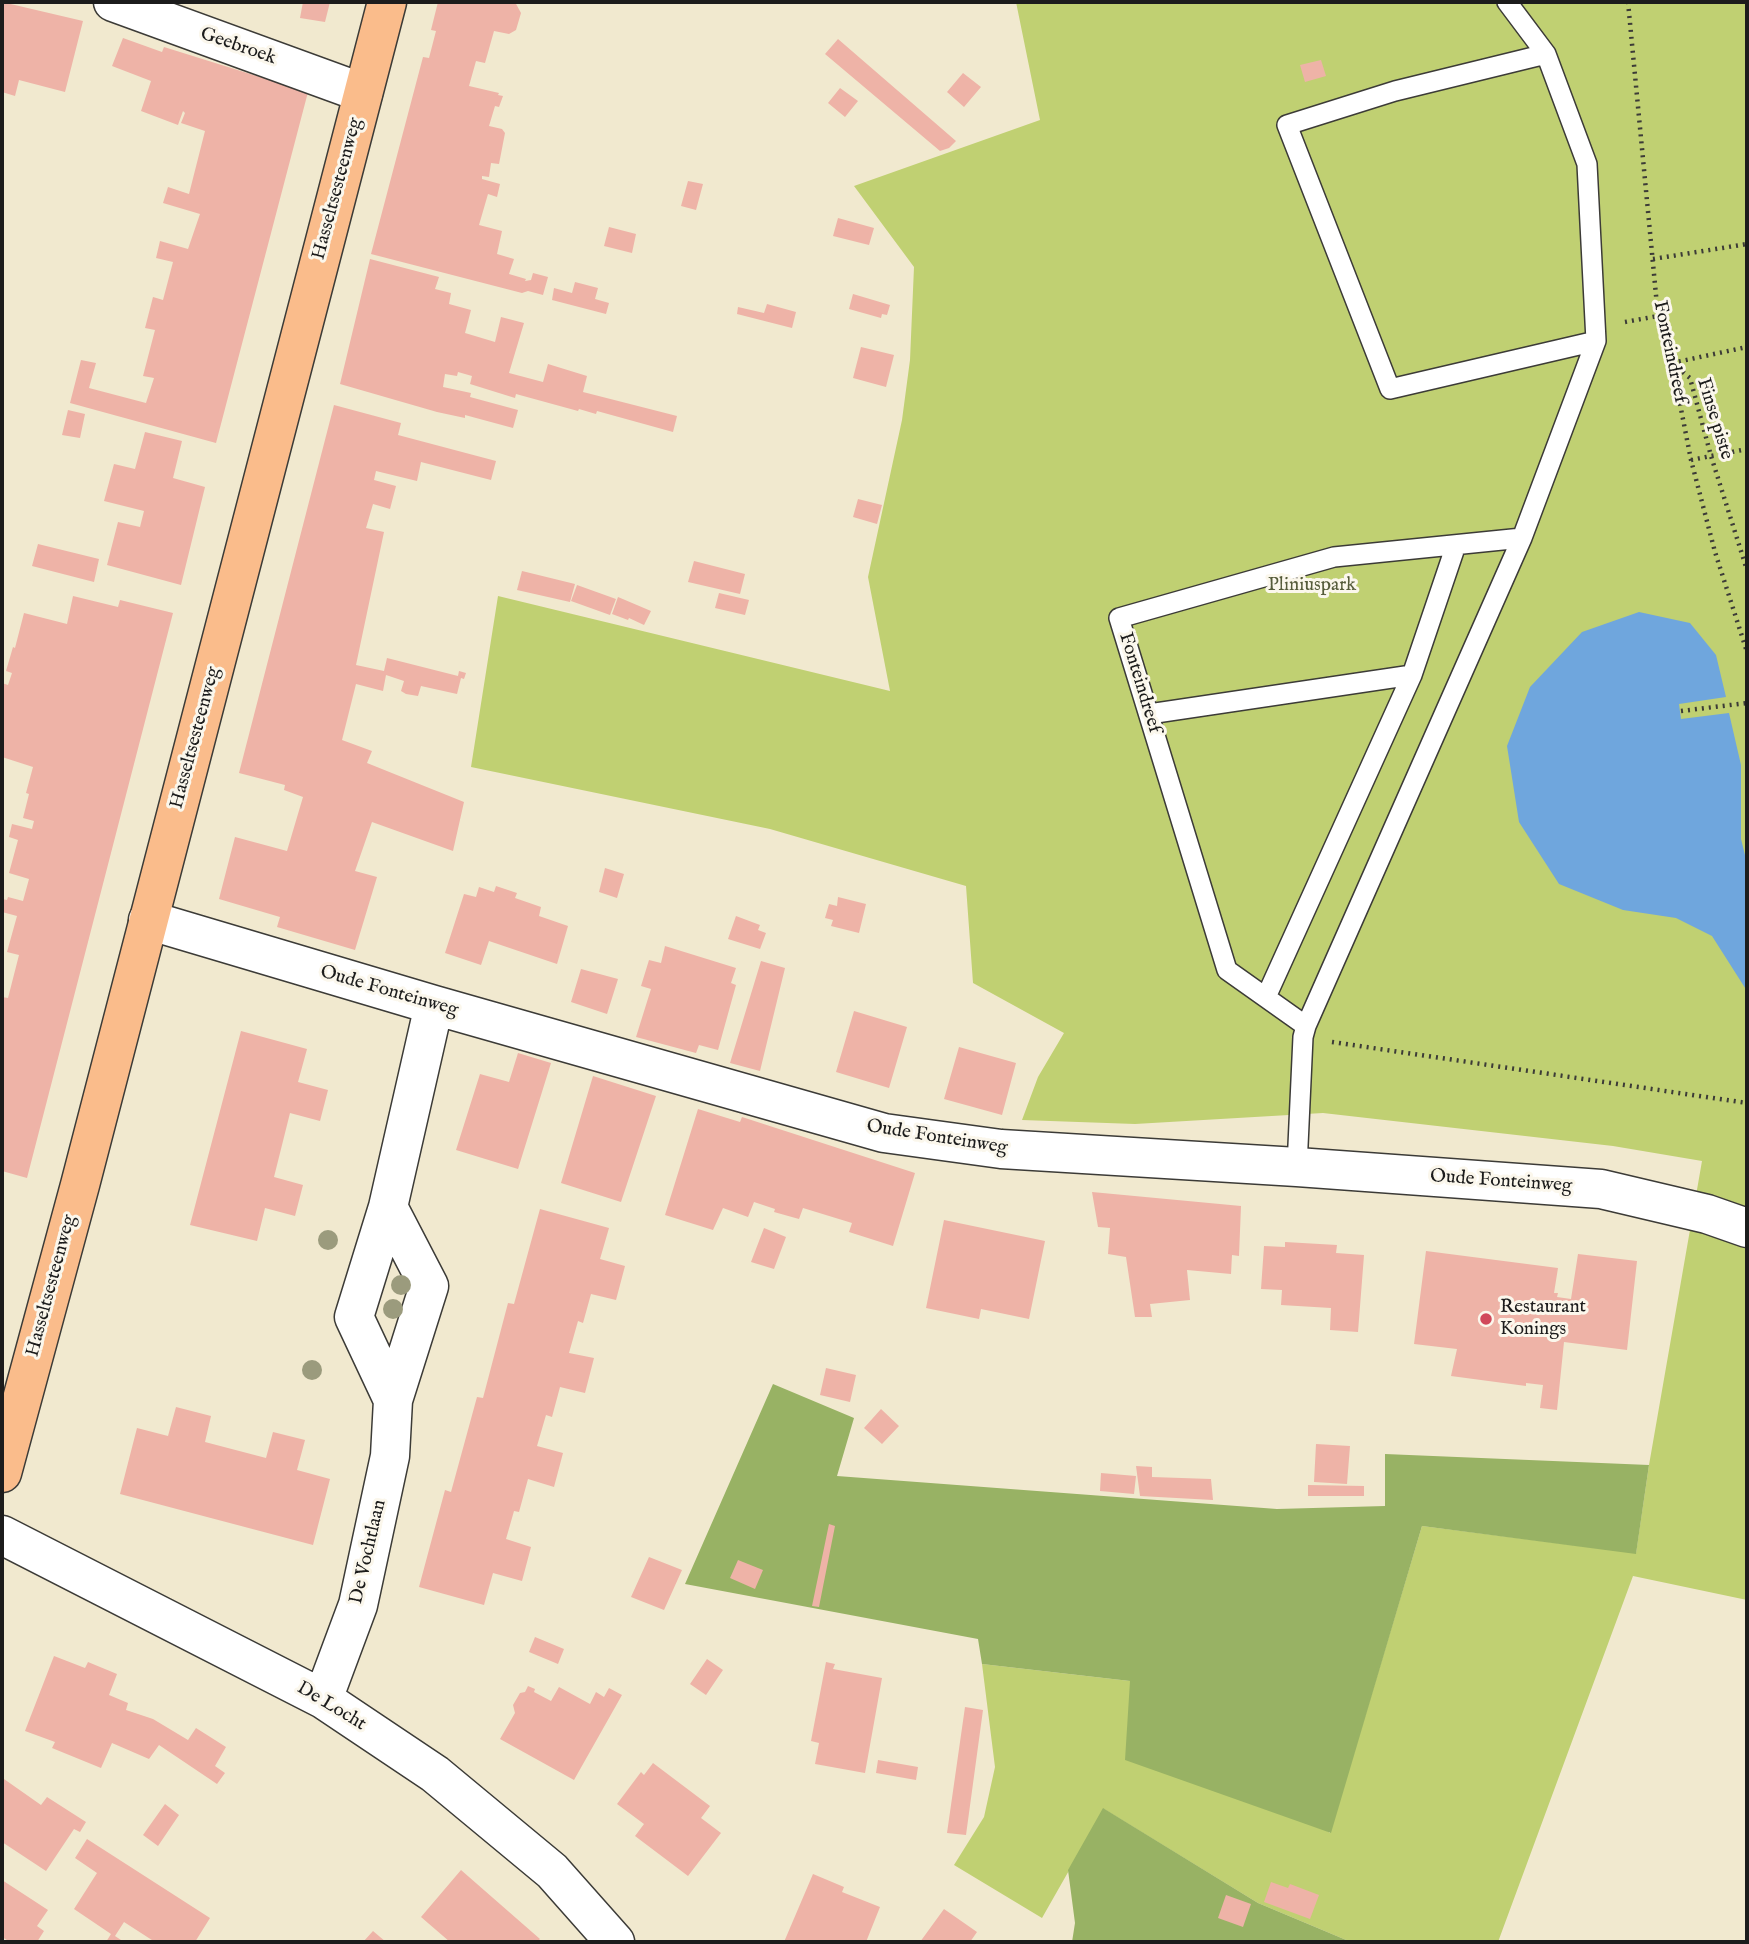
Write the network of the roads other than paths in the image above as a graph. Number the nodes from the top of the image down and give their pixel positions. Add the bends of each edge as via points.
1 (113, 2) edge
2 (387, 2) edge
3 (1507, 2) edge
4 (1546, 54) junction
5 (363, 93) junction
6 (1596, 341) junction
7 (1522, 538) junction
8 (1456, 545) junction
9 (1412, 675) junction
10 (1149, 714) junction
11 (148, 920) junction
12 (1266, 997) junction
13 (434, 1005) junction
14 (1305, 1031) junction
15 (1297, 1167) junction
16 (388, 1207) junction
17 (1747, 1228) edge
18 (393, 1400) junction
19 (5, 1449) edge
20 (2, 1535) edge
21 (323, 1699) junction
22 (615, 1942) edge

1 - 5 street, Geebroek
2 - 5 main road, Hasseltsesteenweg
3 - 4 lane
4 - 6 lane via 1587,164
4 - 6 lane via 1395,91 1287,125 1390,388
5 - 11 main road, Hasseltsesteenweg
6 - 7 lane
7 - 8 lane, Fonteindreef
7 - 14 lane
8 - 9 lane
8 - 10 lane, Fonteindreef via 1334,557 1119,618
9 - 10 lane
9 - 12 lane
10 - 12 lane, Fonteindreef via 1227,970
11 - 13 street, Oude Fonteinweg
11 - 19 main road, Hasseltsesteenweg
12 - 14 lane, Fonteindreef
13 - 15 street, Oude Fonteinweg via 884,1133 1001,1149
13 - 16 street, De Vochtlaan
14 - 15 lane
15 - 17 street, Oude Fonteinweg via 1601,1189
16 - 18 street, De Vochtlaan via 354,1317
16 - 18 street, De Vochtlaan via 429,1286
18 - 21 street, De Vochtlaan via 390,1456 358,1605
20 - 21 street, De Locht
21 - 22 street, De Locht via 435,1773 552,1871

